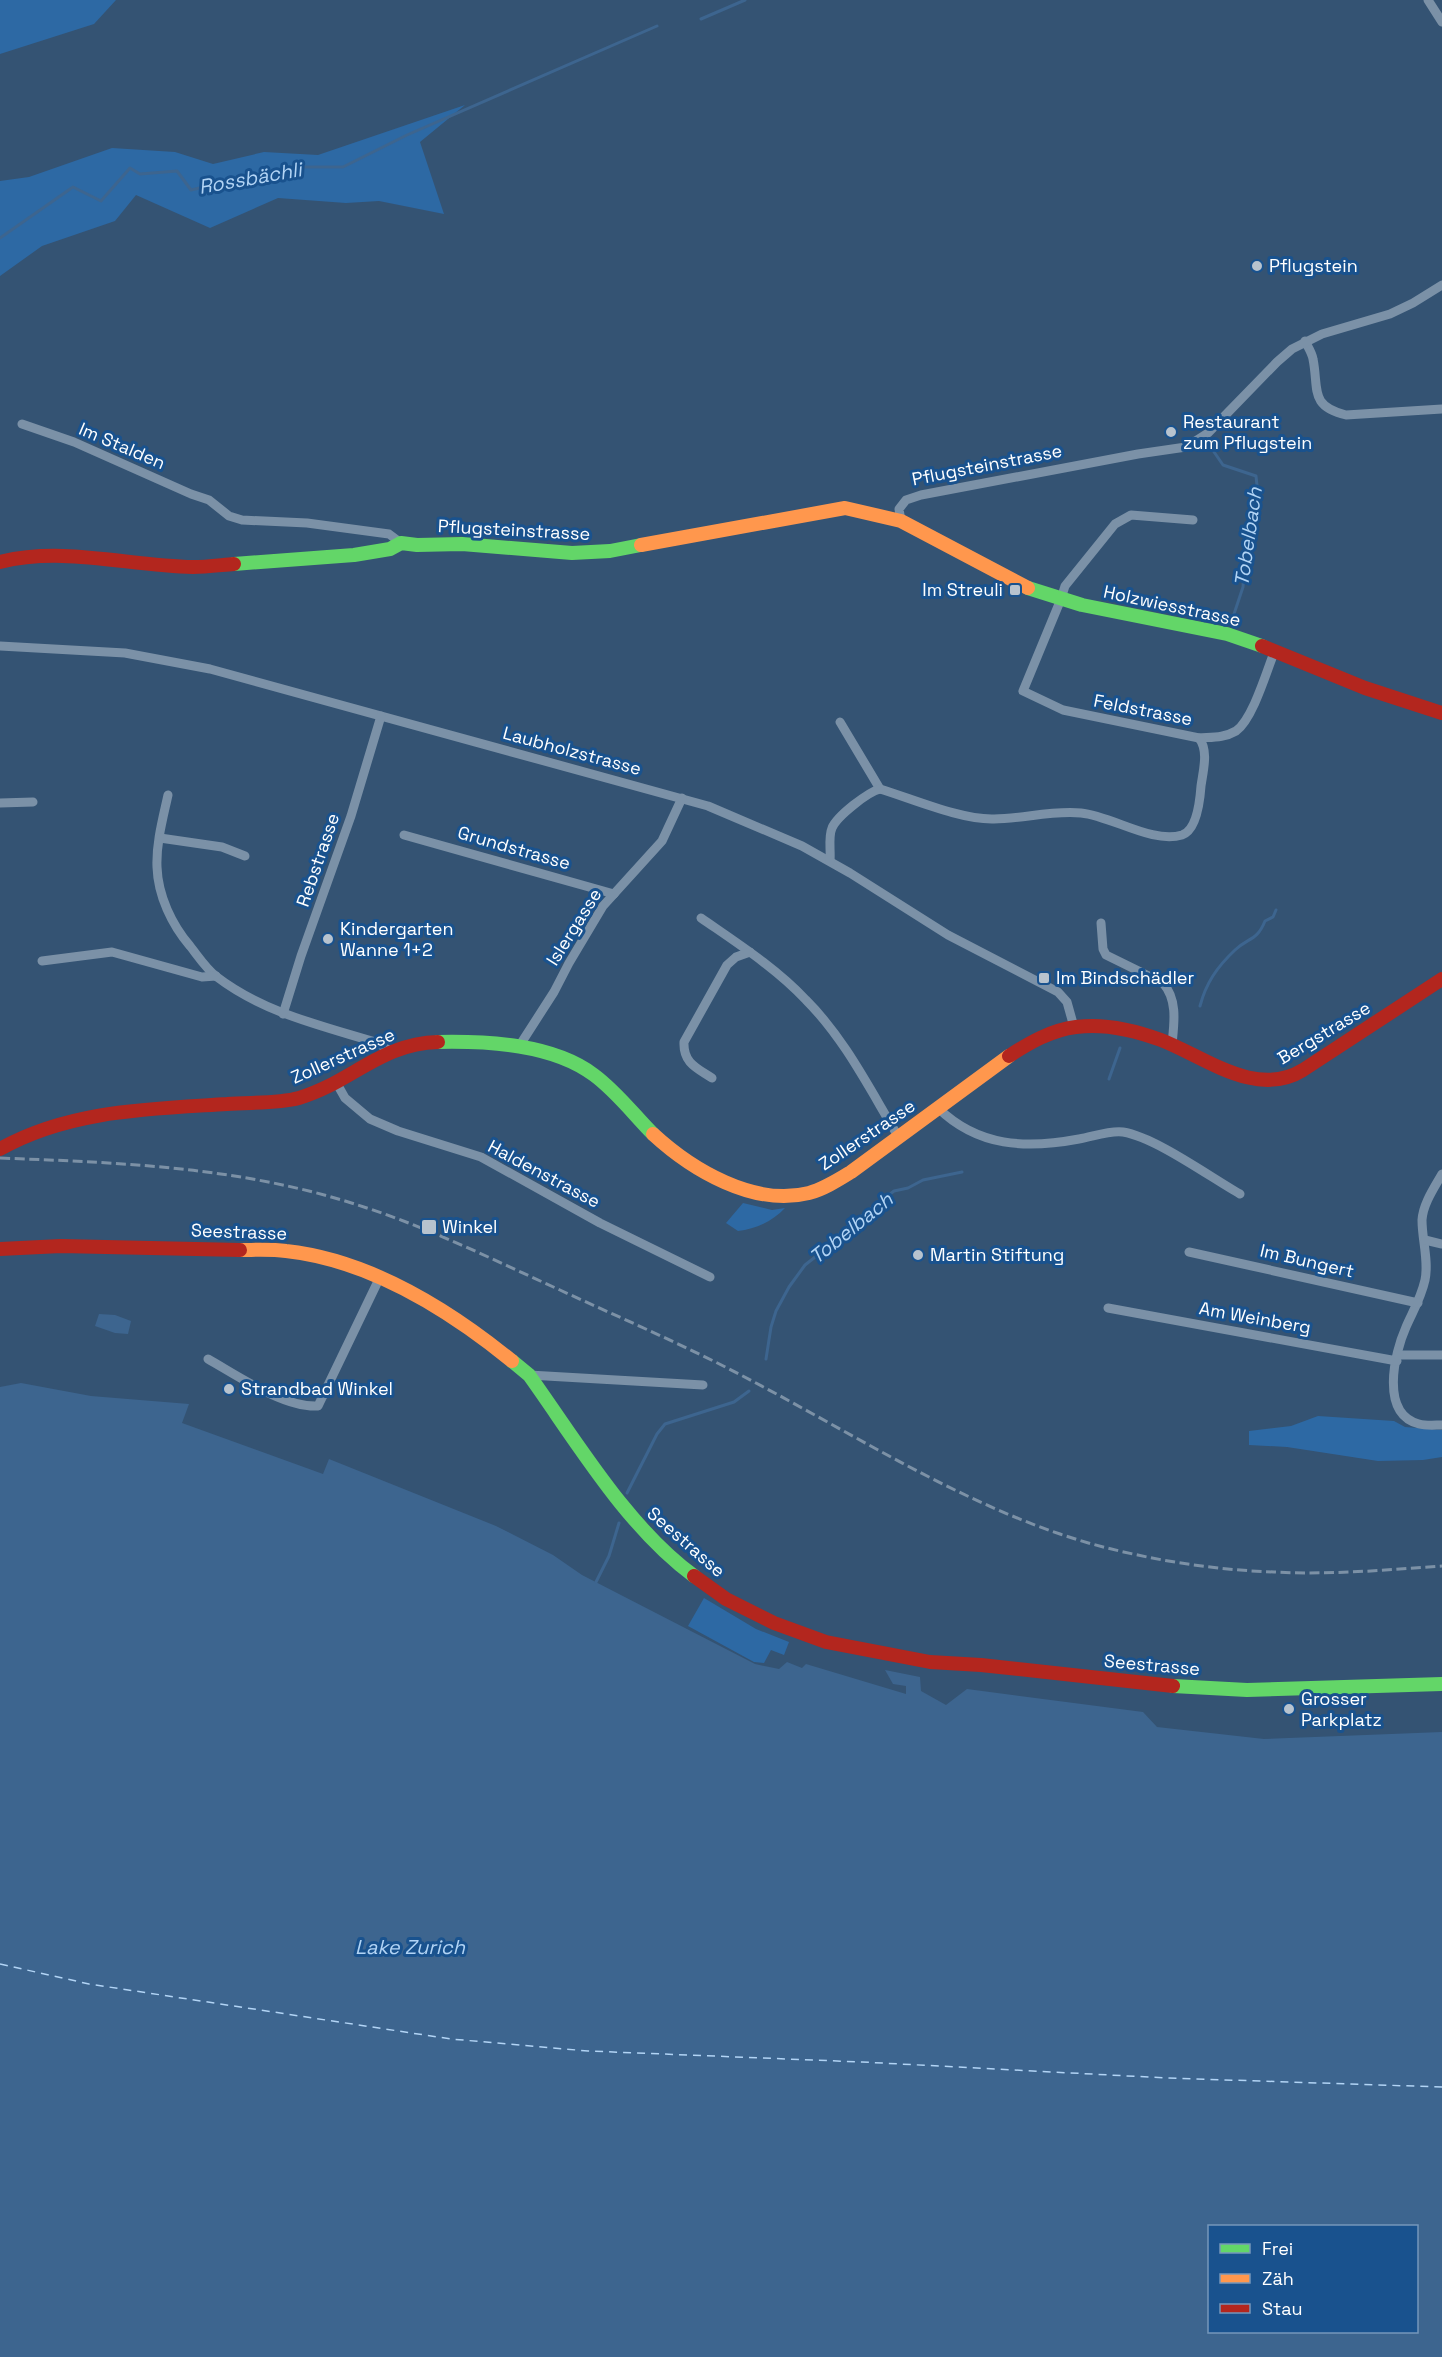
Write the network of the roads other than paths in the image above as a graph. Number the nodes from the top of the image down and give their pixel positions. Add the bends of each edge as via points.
1 (1434, 5) edge
2 (1442, 22) edge
3 (1442, 285) edge
4 (1305, 341) junction
5 (1442, 410) edge
6 (22, 424) dead end
7 (209, 500) joint
8 (1193, 520) dead end
9 (902, 521) junction
10 (401, 543) junction
11 (0, 562) edge
12 (1061, 599) junction
13 (0, 646) edge
14 (1275, 650) junction
15 (1442, 713) edge
16 (381, 716) junction
17 (840, 722) dead end
18 (1199, 738) junction
19 (880, 789) junction
20 (168, 795) dead end
21 (682, 798) junction
22 (33, 802) dead end
23 (0, 803) edge
24 (404, 835) dead end
25 (160, 838) junction
26 (245, 856) dead end
27 (830, 861) junction
28 (614, 894) junction
29 (701, 918) dead end
30 (1101, 922) dead end
31 (750, 952) junction
32 (42, 961) dead end
33 (216, 976) junction
34 (1442, 979) edge
35 (284, 1014) junction
36 (1074, 1027) junction
37 (1177, 1047) junction
38 (518, 1048) junction
39 (390, 1051) junction
40 (712, 1078) dead end
41 (336, 1082) junction
42 (938, 1108) junction
43 (898, 1136) junction
44 (0, 1149) edge
45 (1442, 1174) edge
46 (1240, 1194) dead end
47 (1425, 1240) junction
48 (1442, 1244) edge
49 (0, 1249) edge
50 (1189, 1252) dead end
51 (380, 1277) junction
52 (710, 1277) dead end
53 (1418, 1303) junction
54 (1108, 1308) dead end
55 (1442, 1355) edge
56 (1397, 1358) junction
57 (208, 1359) dead end
58 (529, 1375) junction
59 (703, 1385) dead end
60 (1442, 1425) edge
61 (1442, 1684) edge

1 - 2 street
3 - 4 street, Pflugsteinstrasse via 1389,314
4 - 5 street via 1313,360 1316,394 1332,412 1346,415
4 - 9 street, Pflugsteinstrasse via 1276,362 1208,434 1186,447 921,495 906,500 899,509
6 - 7 street, Im Stalden
7 - 10 street, Pflugsteinstrasse via 229,516 242,520 306,523 389,534
8 - 12 street via 1131,515 1116,524 1065,586
9 - 10 street, Pflugsteinstrasse via 840,508 610,551 572,553
9 - 12 street, Holzwiesstrasse via 1024,587
10 - 11 street, Pflugsteinstrasse via 390,549 354,555 193,567 48,555
12 - 14 street, Holzwiesstrasse via 1227,634
12 - 18 street, Feldstrasse via 1023,691 1063,710
13 - 16 street, Laubholzstrasse via 125,652 164,659 279,686
14 - 15 street, Holzwiesstrasse via 1365,688
14 - 18 street via 1247,717 1237,730 1221,737
16 - 21 street, Laubholzstrasse
16 - 35 street, Rebstrasse
17 - 19 street
18 - 19 street, Feldstrasse via 1204,747 1201,792 1192,826 1178,836 1154,835 1080,813 994,819 969,816
19 - 27 street via 871,792 832,828
20 - 25 street
21 - 27 street, Laubholzstrasse via 769,830
21 - 28 street, Islergasse via 662,841
22 - 23 street
24 - 28 street, Grundstrasse
25 - 26 street via 222,847
25 - 33 street via 157,868 166,910 181,935
27 - 36 street, Laubholzstrasse via 948,935 1058,992 1068,1002
28 - 38 street, Islergasse
29 - 31 street
30 - 37 street via 1106,955 1168,988 1175,1013
31 - 40 street via 727,965 684,1042 683,1052 691,1064
31 - 43 street via 806,999 836,1035
32 - 33 street via 112,952 202,977
33 - 35 street
34 - 37 street, Bergstrasse via 1295,1075 1281,1080 1247,1077
35 - 39 street via 378,1043
36 - 37 street, Zollerstrasse via 1127,1030
36 - 42 street, Zollerstrasse via 1038,1040 992,1066
38 - 39 street, Zollerstrasse via 438,1042
38 - 43 street, Zollerstrasse via 567,1060 591,1072 613,1089 655,1136 689,1163 766,1196 800,1195 835,1182
39 - 41 street, Zollerstrasse
41 - 44 street, Zollerstrasse via 297,1098 113,1113 51,1125 14,1138
41 - 52 street, Haldenstrasse via 345,1098 370,1119 482,1157
42 - 43 street, Zollerstrasse
42 - 46 street via 950,1119 1005,1144 1069,1141 1120,1131 1131,1134 1154,1143
45 - 47 street via 1428,1198 1422,1219
47 - 48 street
47 - 53 street via 1425,1278
49 - 51 street, Seestrasse via 61,1246 287,1251
50 - 53 street, Im Bungert
51 - 57 street via 318,1406 307,1407 268,1392
51 - 58 street, Seestrasse via 470,1328
53 - 56 street via 1405,1328
54 - 56 street, Am Weinberg
55 - 56 street, Am Weinberg
56 - 60 street via 1393,1391 1396,1407 1419,1424
58 - 59 street
58 - 61 street, Seestrasse via 619,1501 662,1550 726,1599 774,1623 826,1642 930,1662 1174,1686 1247,1690

